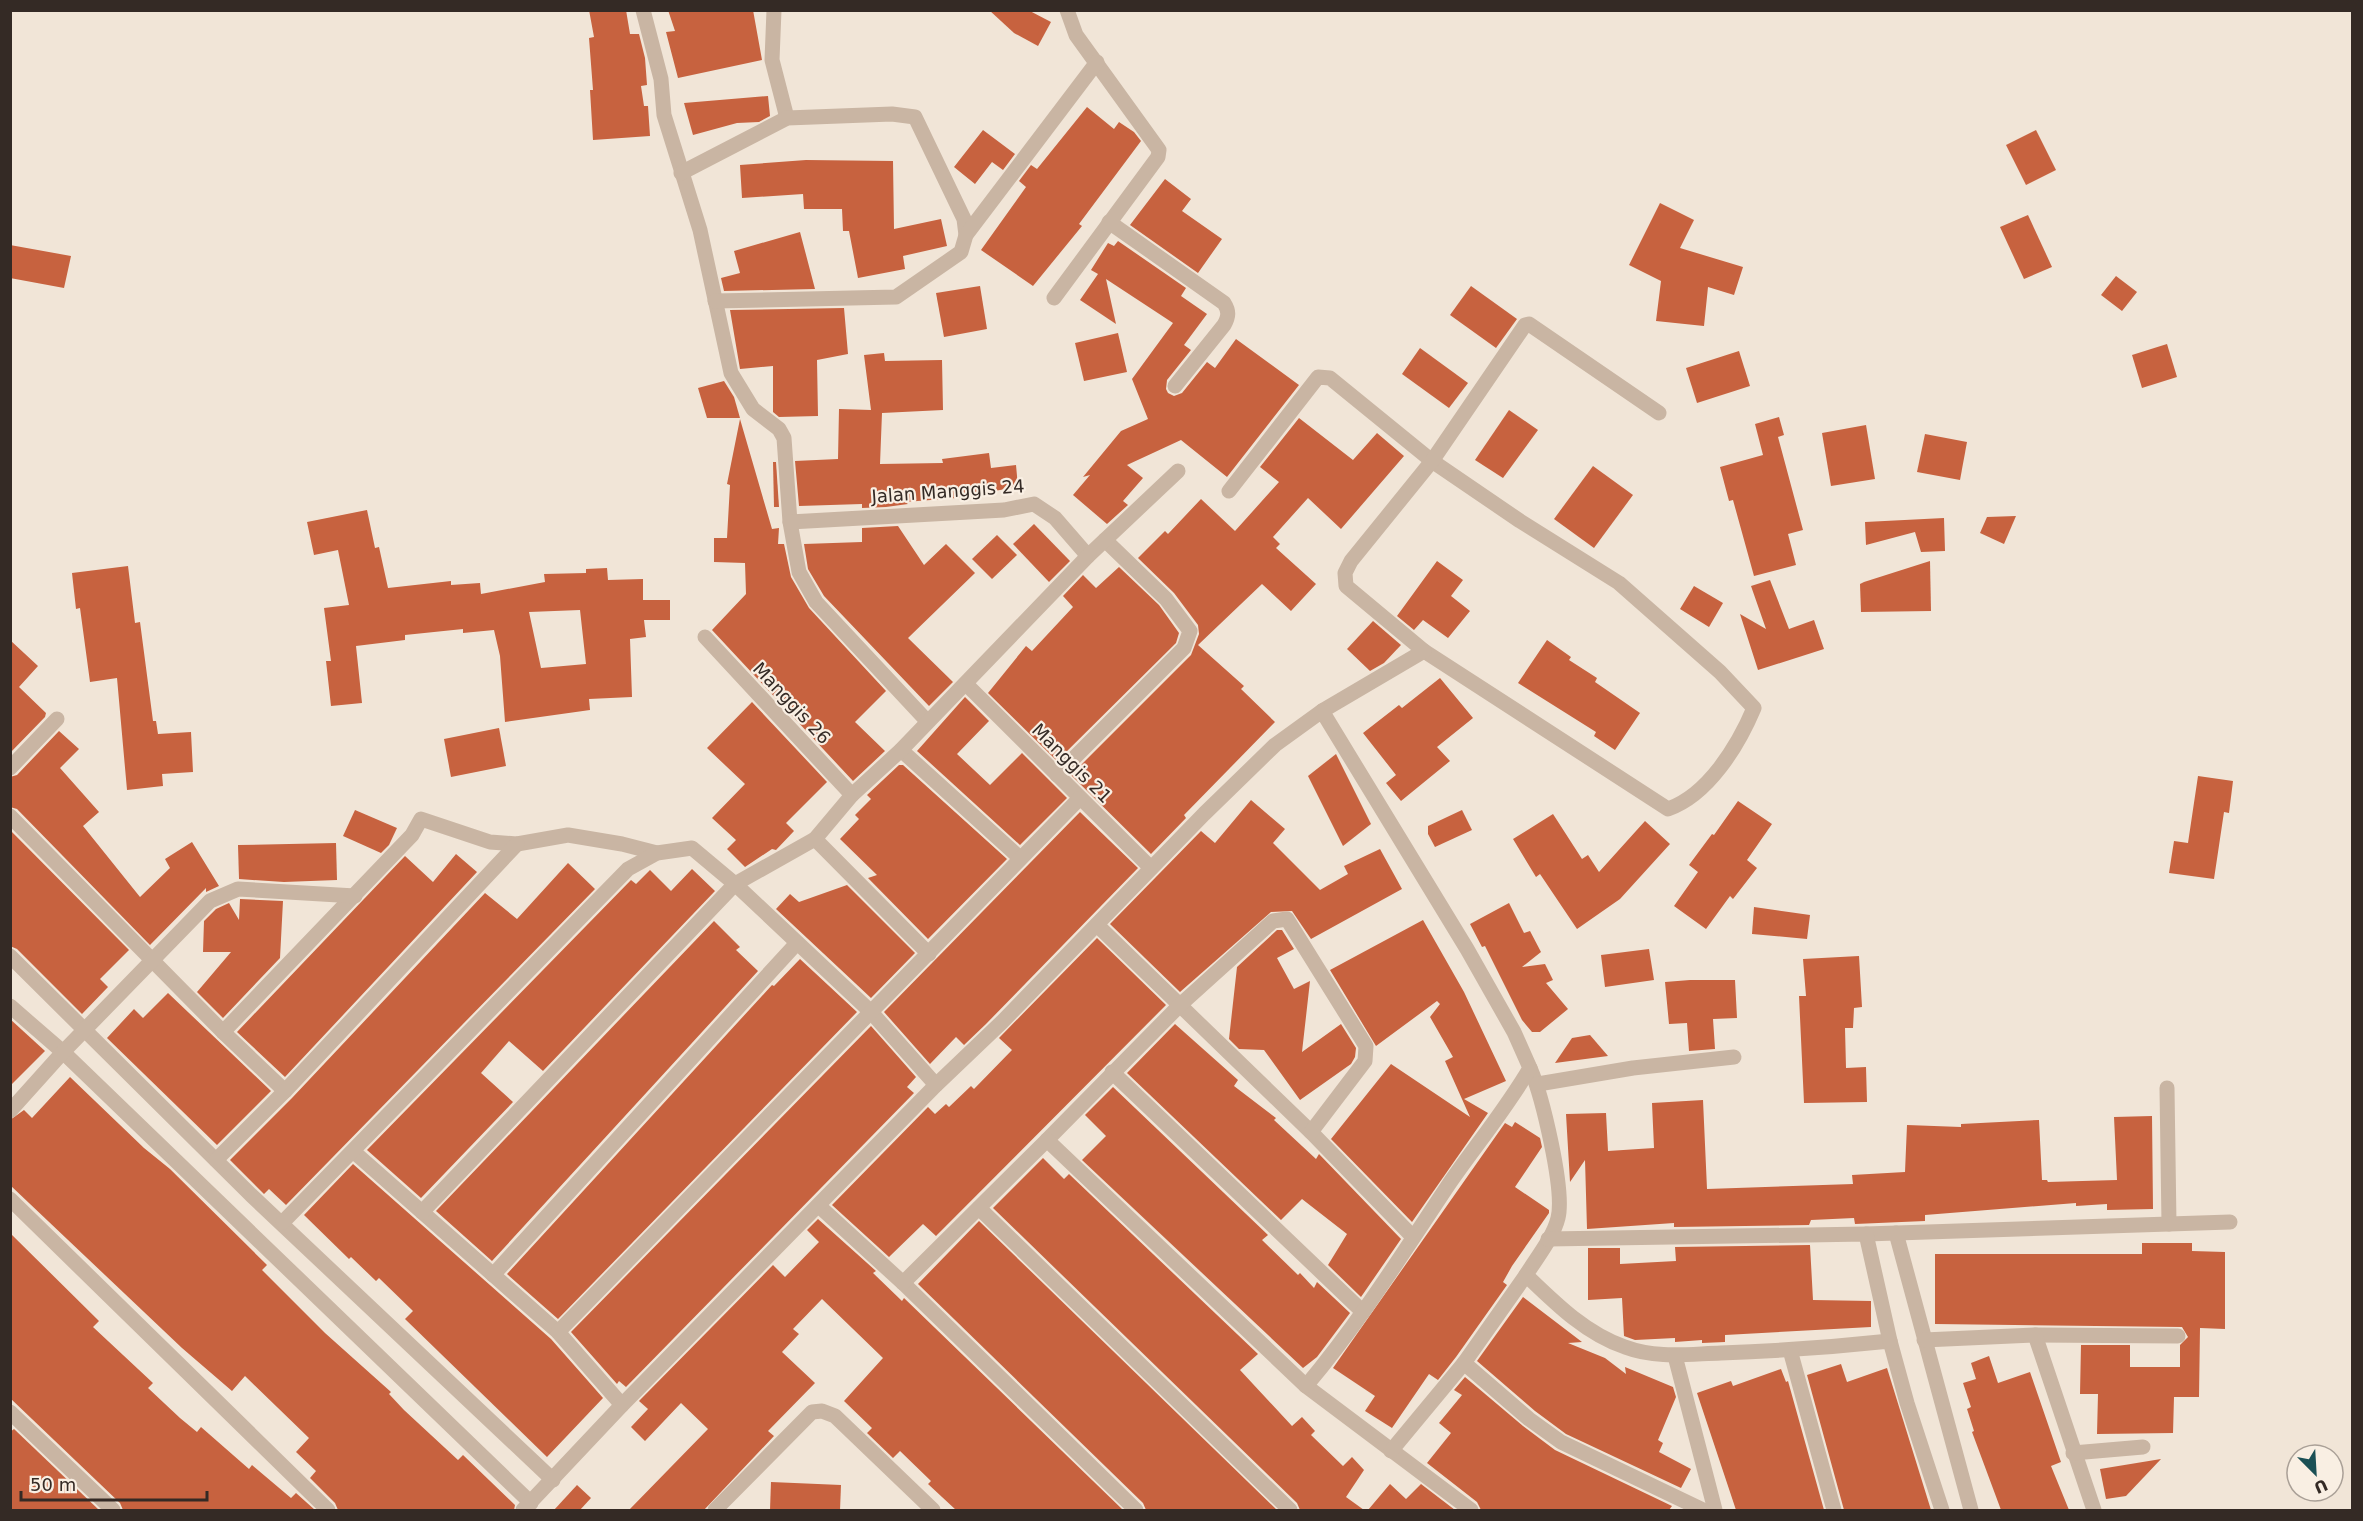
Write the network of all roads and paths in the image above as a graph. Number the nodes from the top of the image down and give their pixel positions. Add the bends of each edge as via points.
1 (643, 10) edge
2 (774, 10) edge
3 (1067, 10) edge
4 (1097, 63) junction
5 (787, 118) junction
6 (681, 173) junction
7 (1109, 222) junction
8 (966, 235) junction
9 (1054, 298) dead end
10 (716, 301) junction
11 (1175, 386) dead end
12 (1659, 413) dead end
13 (1432, 461) junction
14 (1178, 471) dead end
15 (1228, 491) dead end
16 (790, 522) junction
17 (1105, 540) junction
18 (1088, 556) junction
19 (705, 637) dead end
20 (1424, 651) junction
21 (966, 684) junction
22 (1322, 711) junction
23 (57, 719) dead end
24 (927, 721) junction
25 (901, 750) junction
26 (10, 768) edge
27 (1057, 775) junction
28 (852, 795) junction
29 (1079, 799) junction
30 (10, 816) edge
31 (815, 839) junction
32 (517, 844) junction
33 (657, 853) junction
34 (1020, 858) junction
35 (1151, 868) junction
36 (735, 884) junction
37 (355, 896) junction
38 (1097, 925) junction
39 (797, 943) junction
40 (929, 954) junction
41 (10, 956) edge
42 (153, 961) junction
43 (1180, 1005) junction
44 (10, 1006) edge
45 (871, 1012) junction
46 (84, 1030) junction
47 (223, 1032) junction
48 (63, 1052) junction
49 (1734, 1058) dead end
50 (1530, 1068) junction
51 (1112, 1072) junction
52 (1538, 1084) junction
53 (936, 1085) junction
54 (2167, 1088) dead end
55 (285, 1091) junction
56 (10, 1111) edge
57 (1311, 1132) junction
58 (1047, 1140) junction
59 (354, 1152) junction
60 (216, 1160) junction
61 (10, 1199) edge
62 (820, 1207) junction
63 (979, 1208) junction
64 (422, 1212) junction
65 (283, 1222) junction
66 (2230, 1222) dead end
67 (2169, 1224) junction
68 (1896, 1233) junction
69 (1866, 1234) junction
70 (1413, 1237) junction
71 (1548, 1239) junction
72 (493, 1275) junction
73 (1526, 1275) junction
74 (903, 1283) junction
75 (1363, 1312) junction
76 (558, 1332) junction
77 (2035, 1335) junction
78 (2178, 1336) dead end
79 (1924, 1340) junction
80 (1890, 1341) junction
81 (1790, 1350) junction
82 (1675, 1356) junction
83 (1464, 1363) junction
84 (1306, 1386) junction
85 (622, 1405) junction
86 (10, 1412) edge
87 (2143, 1447) dead end
88 (1391, 1451) junction
89 (2073, 1454) junction
90 (553, 1480) junction
91 (527, 1507) edge
92 (113, 1510) edge
93 (328, 1510) edge
94 (715, 1510) edge
95 (933, 1510) edge
96 (1136, 1510) edge
97 (1290, 1510) edge
98 (1471, 1510) edge
99 (1703, 1510) edge
100 (1715, 1510) edge
101 (1834, 1510) edge
102 (1942, 1510) edge
103 (1971, 1510) edge
104 (2094, 1510) edge

1 - 6 street via 661,79 664,115
2 - 5 street via 772,60
3 - 4 street via 1076,35
4 - 7 street via 1158,150 1158,157
4 - 8 street
5 - 6 street
5 - 8 street via 892,114 915,117 964,219
6 - 10 street via 700,230
7 - 9 street
7 - 11 street via 1224,303 1228,310 1224,325
8 - 10 street via 961,252 896,297
10 - 16 street via 731,373 753,409 779,429 784,438
12 - 13 street via 1529,324 1520,330
13 - 15 street via 1330,378 1318,377
13 - 20 street via 1345,573 1346,586
13 - 20 street via 1619,583 1720,672 1754,708 1746,727 1711,778 1690,797 1668,809
14 - 17 street
16 - 18 street, Jalan Manggis 24 via 1004,510 1034,504 1055,518
16 - 24 street via 799,572 816,602
17 - 18 street
17 - 27 street via 1166,599 1190,631 1184,648
18 - 21 street
19 - 28 street, Manggis 26
20 - 22 street
21 - 24 street
21 - 27 street, Manggis 21
22 - 35 street via 1275,745
22 - 50 street via 1467,949
23 - 26 street
24 - 25 street
25 - 28 street
25 - 34 street
27 - 29 street, Manggis 21
28 - 31 street
29 - 34 street
29 - 35 street, Manggis 21
30 - 42 street
31 - 36 street
31 - 40 street
32 - 33 street via 568,835
32 - 37 street via 467,836 421,819 412,835
32 - 55 street
33 - 36 street via 692,848
33 - 59 street via 628,869
34 - 40 street
35 - 38 street
36 - 39 street
36 - 64 street
37 - 42 street via 238,889 210,902
37 - 47 street
38 - 43 street
38 - 53 street
39 - 45 street
39 - 72 street
40 - 45 street
41 - 46 street
42 - 46 street
42 - 47 street
43 - 51 street
43 - 57 street
43 - 57 street via 1273,921 1287,919 1366,1046 1365,1061
44 - 48 street
45 - 53 street
45 - 76 street
46 - 48 street
46 - 60 street
47 - 55 street
48 - 56 street
48 - 91 street
49 - 52 street via 1633,1068
50 - 52 street
50 - 70 street via 1507,1107
51 - 58 street
51 - 75 street
52 - 71 street via 1557,1186 1558,1217
53 - 62 street
54 - 67 street
55 - 60 street
57 - 70 street
58 - 63 street
58 - 84 street
59 - 64 street
59 - 65 street
60 - 65 street
61 - 93 street
62 - 74 street
62 - 85 street
63 - 74 street
63 - 97 street
64 - 72 street
65 - 90 street
66 - 67 street
67 - 68 street
68 - 69 street
68 - 79 street
69 - 71 street
69 - 80 street
70 - 75 street
71 - 73 street
72 - 76 street
73 - 82 street via 1593,1332 1624,1347
73 - 83 street
74 - 96 street
75 - 84 street
76 - 85 street
77 - 78 street
77 - 79 street
77 - 89 street
79 - 103 street
80 - 81 street
80 - 102 street
81 - 82 street
81 - 101 street
82 - 100 street
83 - 88 street
83 - 99 street via 1561,1442
84 - 88 street
85 - 90 street
86 - 92 street
87 - 89 street
88 - 98 street
89 - 104 street
90 - 91 street
94 - 95 street via 804,1419 812,1412 822,1411 835,1416

